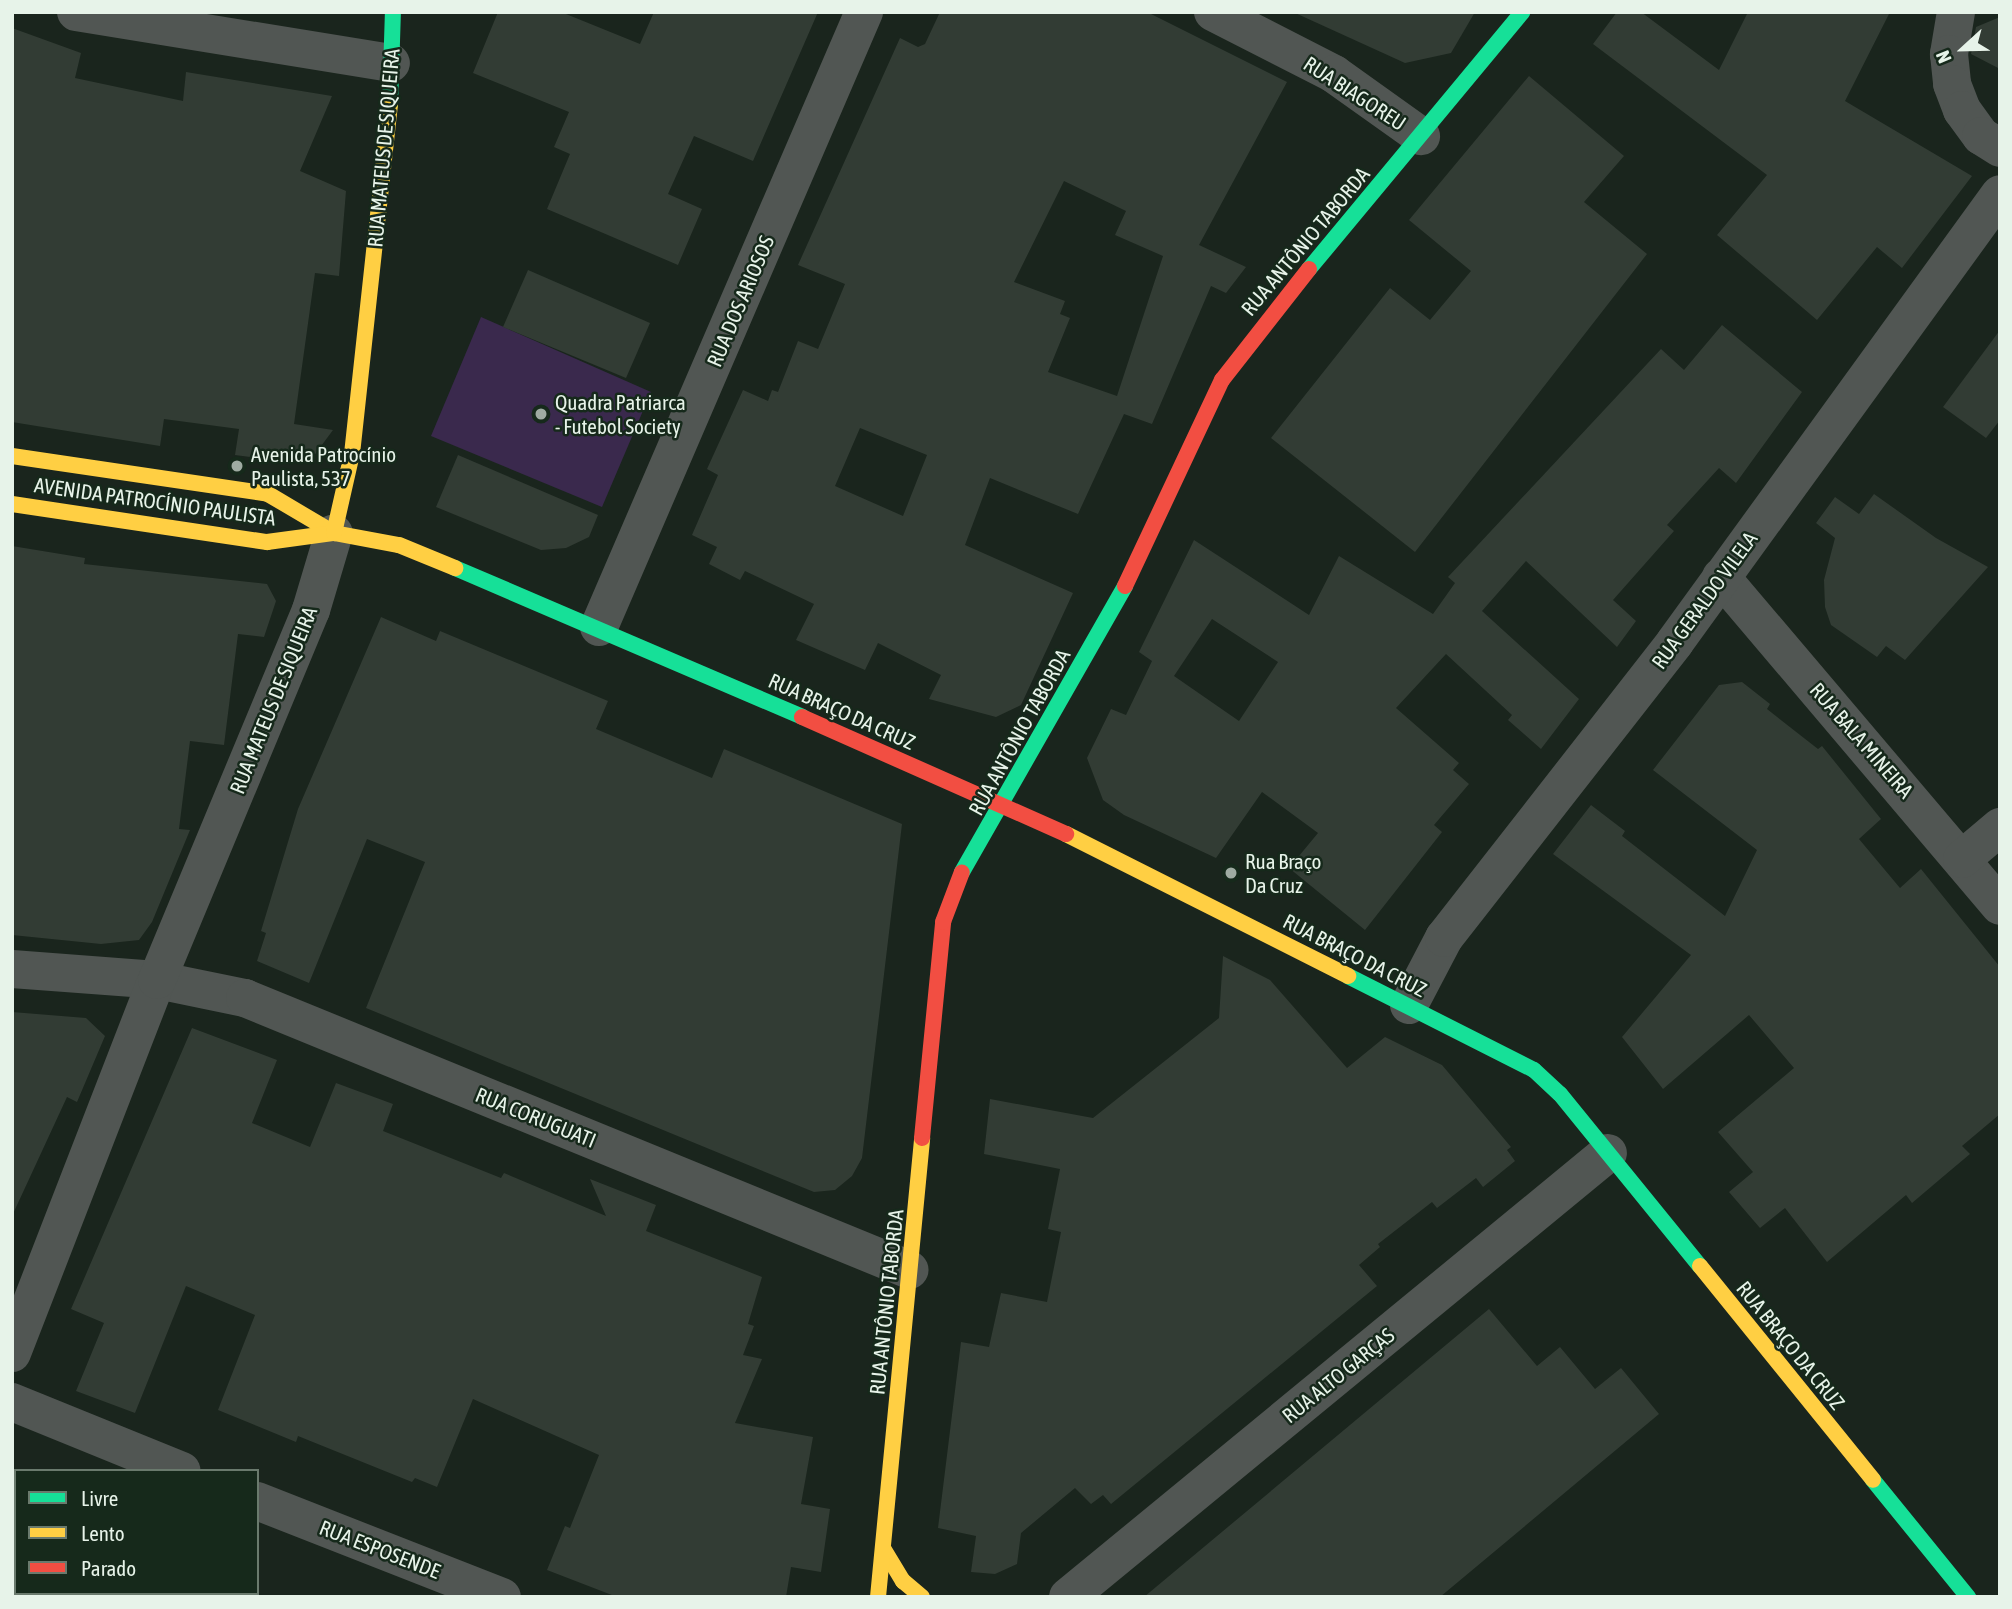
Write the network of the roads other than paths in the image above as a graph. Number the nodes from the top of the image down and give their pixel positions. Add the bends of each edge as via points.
1 (76, 12) edge
2 (393, 12) edge
3 (864, 12) edge
4 (1213, 12) edge
5 (1522, 12) edge
6 (1956, 12) edge
7 (391, 63) junction
8 (1421, 136) junction
9 (2000, 148) edge
10 (2000, 194) edge
11 (12, 456) edge
12 (12, 504) edge
13 (334, 533) junction
14 (1721, 577) junction
15 (599, 628) junction
16 (1003, 806) junction
17 (2000, 827) edge
18 (1962, 859) junction
19 (2000, 906) edge
20 (12, 969) edge
21 (157, 980) junction
22 (1409, 1005) junction
23 (1608, 1153) junction
24 (910, 1270) junction
25 (12, 1353) edge
26 (12, 1402) edge
27 (177, 1469) edge
28 (259, 1502) edge
29 (883, 1548) junction
30 (502, 1597) edge
31 (878, 1597) edge
32 (922, 1597) edge
33 (1068, 1597) edge
34 (1968, 1597) edge

1 - 7 street
2 - 7 street, RUA MATEUS DE SIQUEIRA
3 - 15 street, RUA DOS ARIOSOS
4 - 8 street, RUA BIAGOREU via 1334,74
5 - 8 street, RUA ANTÔNIO TABORDA
6 - 9 street via 1949,54 1952,84 1981,136
7 - 13 street, RUA MATEUS DE SIQUEIRA via 352,454
8 - 16 street, RUA ANTÔNIO TABORDA via 1266,320 1222,380 1122,592
10 - 14 street, RUA GERALDO VILELA
11 - 13 street, AVENIDA PATROCÍNIO PAULISTA via 268,494
12 - 13 street, AVENIDA PATROCÍNIO PAULISTA via 267,542
13 - 15 street, RUA BRAÇO DA CRUZ via 399,545
13 - 21 street, RUA MATEUS DE SIQUEIRA via 312,610
14 - 18 street, RUA BALA MINEIRA
14 - 22 street, RUA GERALDO VILELA via 1444,938
15 - 16 street, RUA BRAÇO DA CRUZ
16 - 22 street, RUA BRAÇO DA CRUZ
16 - 24 street, RUA ANTÔNIO TABORDA via 960,874 943,922
17 - 18 street
18 - 19 street, RUA BALA MINEIRA
20 - 21 street, RUA CORUGUATI
21 - 24 street, RUA CORUGUATI via 245,998
21 - 25 street, RUA MATEUS DE SIQUEIRA
22 - 23 street, RUA BRAÇO DA CRUZ via 1534,1070
23 - 33 street, RUA ALTO GARÇAS
23 - 34 street, RUA BRAÇO DA CRUZ
24 - 29 street, RUA ANTÔNIO TABORDA
26 - 27 street
28 - 30 street, RUA ESPOSENDE
29 - 31 street, RUA ANTÔNIO TABORDA
29 - 32 street via 903,1581

